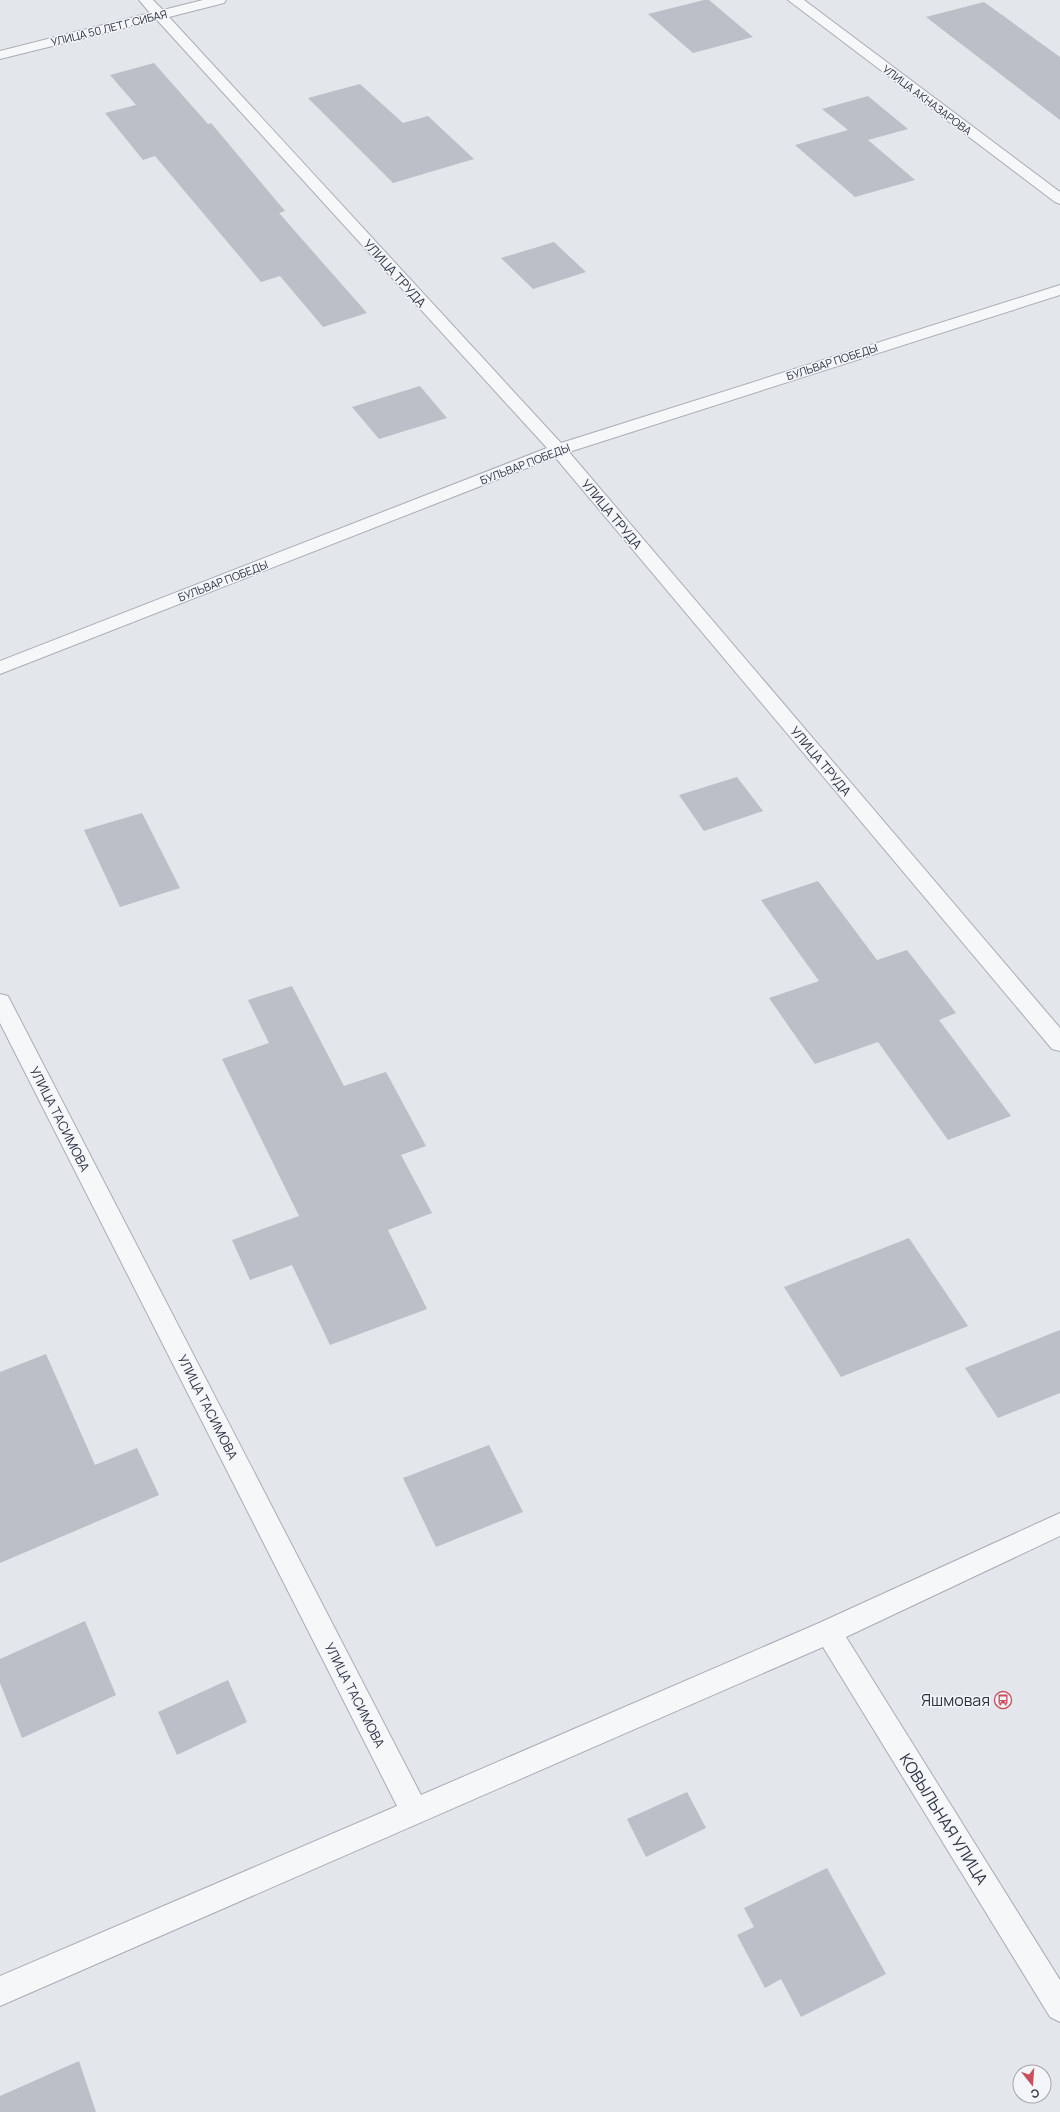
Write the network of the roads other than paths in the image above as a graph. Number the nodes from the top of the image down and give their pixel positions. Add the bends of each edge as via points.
1 (146, 0) edge
2 (219, 0) edge
3 (795, 0) edge
4 (160, 15) junction
5 (0, 55) edge
6 (1060, 199) edge
7 (1060, 290) edge
8 (558, 450) junction
9 (0, 668) edge
10 (0, 1002) edge
11 (1060, 1042) edge
12 (1060, 1524) edge
13 (828, 1632) junction
14 (415, 1812) junction
15 (0, 1990) edge
16 (1060, 2007) edge

1 - 4 street, УЛИЦА ТРУДА
2 - 4 street, УЛИЦА 50 ЛЕТ Г.СИБАЯ
3 - 6 street, УЛИЦА АКНАЗАРОВА
4 - 5 street, УЛИЦА 50 ЛЕТ Г.СИБАЯ
4 - 8 street, УЛИЦА ТРУДА
7 - 8 street, БУЛЬВАР ПОБЕДЫ
8 - 9 street, БУЛЬВАР ПОБЕДЫ
8 - 11 street, УЛИЦА ТРУДА
10 - 14 street, УЛИЦА ТАСИМОВА
12 - 13 street
13 - 14 street
13 - 16 street, КОВЫЛЬНАЯ УЛИЦА
14 - 15 street

